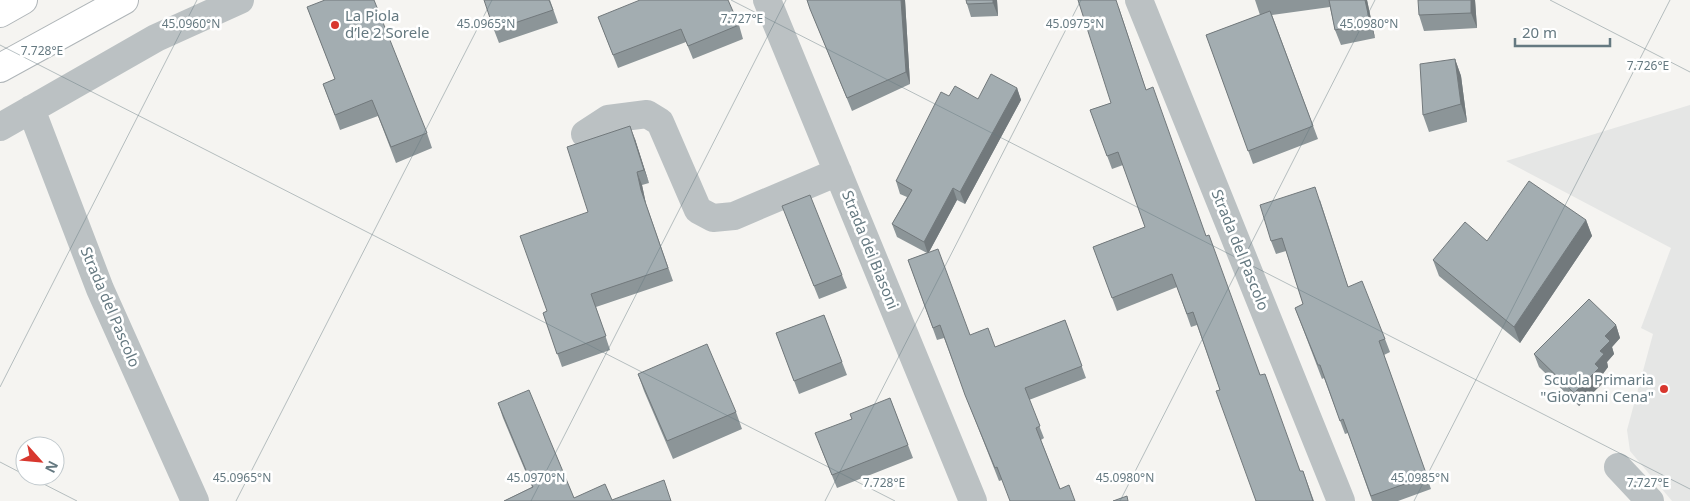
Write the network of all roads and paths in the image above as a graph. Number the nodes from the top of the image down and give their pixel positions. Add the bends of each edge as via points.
1 (23, 0) edge
2 (124, 0) edge
3 (240, 0) edge
4 (767, 0) edge
5 (1139, 0) edge
6 (0, 13) edge
7 (0, 68) edge
8 (31, 109) junction
9 (0, 127) edge
10 (585, 134) dead end
11 (838, 172) junction
12 (1618, 467) dead end
13 (195, 501) edge
14 (974, 501) edge
15 (1341, 501) edge
16 (1650, 501) edge

1 - 6 main road
2 - 7 main road
3 - 8 street via 156,38
4 - 11 street, Strada dei Biasoni
5 - 15 street, Strada del Pascolo
8 - 9 street
8 - 13 street, Strada del Pascolo via 100,289
10 - 11 street via 608,119 647,114 660,122 698,210 713,218 734,216
11 - 14 street, Strada dei Biasoni
12 - 16 street

